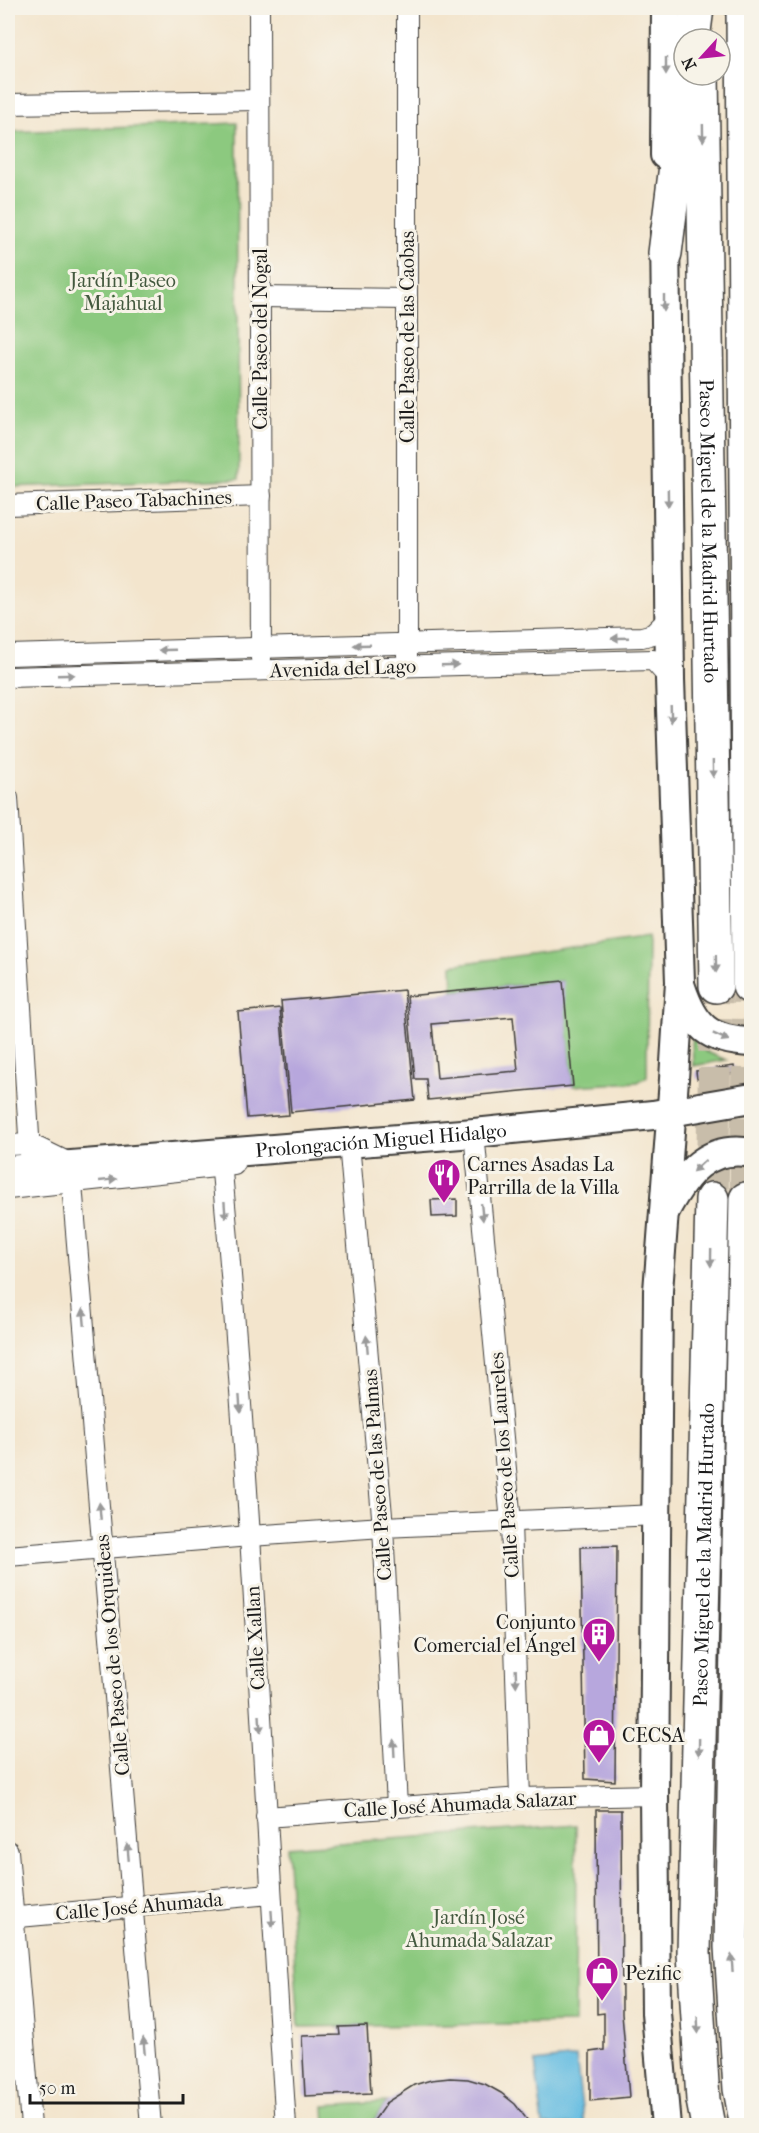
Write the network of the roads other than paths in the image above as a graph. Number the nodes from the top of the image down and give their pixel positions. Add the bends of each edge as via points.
1 (259, 8) edge
2 (407, 8) edge
3 (666, 8) edge
4 (697, 8) edge
5 (702, 8) edge
6 (742, 8) edge
7 (695, 27) edge
8 (702, 27) edge
9 (685, 87) edge
10 (702, 87) edge
11 (259, 100) junction
12 (8, 104) edge
13 (664, 253) junction
14 (260, 297) junction
15 (407, 299) junction
16 (261, 496) junction
17 (8, 505) edge
18 (671, 616) junction
19 (486, 641) junction
20 (407, 644) junction
21 (261, 648) junction
22 (8, 655) edge
23 (488, 664) junction
24 (407, 666) junction
25 (261, 670) junction
26 (8, 677) edge
27 (670, 679) junction
28 (8, 798) edge
29 (680, 982) junction
30 (716, 986) tunnel mouth
31 (749, 986) tunnel mouth
32 (752, 1042) edge
33 (752, 1098) edge
34 (671, 1112) junction
35 (474, 1133) junction
36 (342, 1144) junction
37 (8, 1145) edge
38 (752, 1153) edge
39 (221, 1159) junction
40 (23, 1160) edge
41 (72, 1174) junction
42 (8, 1189) edge
43 (712, 1199) tunnel mouth
44 (746, 1199) tunnel mouth
45 (665, 1212) junction
46 (657, 1515) junction
47 (512, 1522) junction
48 (383, 1527) junction
49 (250, 1536) junction
50 (103, 1548) junction
51 (8, 1556) edge
52 (654, 1795) junction
53 (520, 1798) junction
54 (397, 1807) junction
55 (266, 1817) junction
56 (8, 1851) edge
57 (270, 1894) junction
58 (132, 1905) junction
59 (10, 1918) edge
60 (31, 2126) edge
61 (151, 2126) edge
62 (286, 2126) edge
63 (666, 2126) edge
64 (708, 2126) edge
65 (747, 2126) edge

1 - 11 street, Calle Paseo del Nogal
2 - 15 street, Calle Paseo de las Caobas
3 -> 13 street
4 - 7 highway
5 - 8 highway
6 - 31 highway, Paseo Miguel de la Madrid Hurtado
9 - 13 highway
10 -> 30 highway, Paseo Miguel de la Madrid Hurtado
11 - 12 street
11 - 14 street, Calle Paseo del Nogal
13 -> 18 street
14 - 15 street
14 - 16 street, Calle Paseo del Nogal
15 - 20 street, Calle Paseo de las Caobas
16 - 17 street, Calle Paseo Tabachines
16 - 21 street, Calle Paseo del Nogal
18 -> 19 street, Avenida del Lago via 653,634 642,637
18 - 27 street
19 - 20 street, Avenida del Lago
19 - 23 street
20 -> 21 street, Avenida del Lago
20 - 24 street, Calle Paseo de las Caobas
21 -> 22 street, Avenida del Lago
21 - 25 street, Calle Paseo del Nogal
24 -> 23 street, Avenida del Lago
23 - 27 street, Avenida del Lago via 653,660
24 - 25 street, Avenida del Lago
26 -> 25 street, Avenida del Lago
27 -> 29 street
28 - 40 street
29 -> 32 street via 689,1012 706,1030 732,1042
29 - 34 street
33 - 34 street, Prolongación Miguel Hidalgo
34 - 35 street, Prolongación Miguel Hidalgo
34 - 45 street
35 - 36 street, Prolongación Miguel Hidalgo
35 -> 47 street, Calle Paseo de los Laureles
36 - 39 street, Prolongación Miguel Hidalgo
48 -> 36 street, Calle Paseo de las Palmas
37 - 40 street
38 -> 45 street via 737,1150 708,1157 681,1181
39 - 41 street, Prolongación Miguel Hidalgo
39 -> 49 street, Calle Xallan
40 - 41 street, Prolongación Miguel Hidalgo
41 - 42 street
50 -> 41 street, Calle Paseo de los Orquideas
43 -> 64 highway, Paseo Miguel de la Madrid Hurtado via 694,1953
65 -> 44 highway, Paseo Miguel de la Madrid Hurtado via 740,2089 730,1947
45 - 46 street via 658,1291
46 - 47 street
46 - 52 street
47 - 48 street
47 -> 53 street, Calle Paseo de los Laureles
48 - 49 street
54 -> 48 street, Calle Paseo de las Palmas
49 - 50 street
49 -> 55 street, Calle Xallan
50 - 51 street
58 -> 50 street, Calle Paseo de los Orquideas
52 - 53 street, Calle José Ahumada Salazar
52 - 63 street via 656,2013
53 - 54 street, Calle José Ahumada Salazar
54 - 55 street, Calle José Ahumada Salazar
55 - 57 street, Calle Xallan
56 - 59 street
57 - 58 street, Calle José Ahumada
57 -> 62 street, Calle Xallan
58 - 59 street, Calle José Ahumada
61 -> 58 street, Calle Paseo de los Orquideas
59 - 60 street

